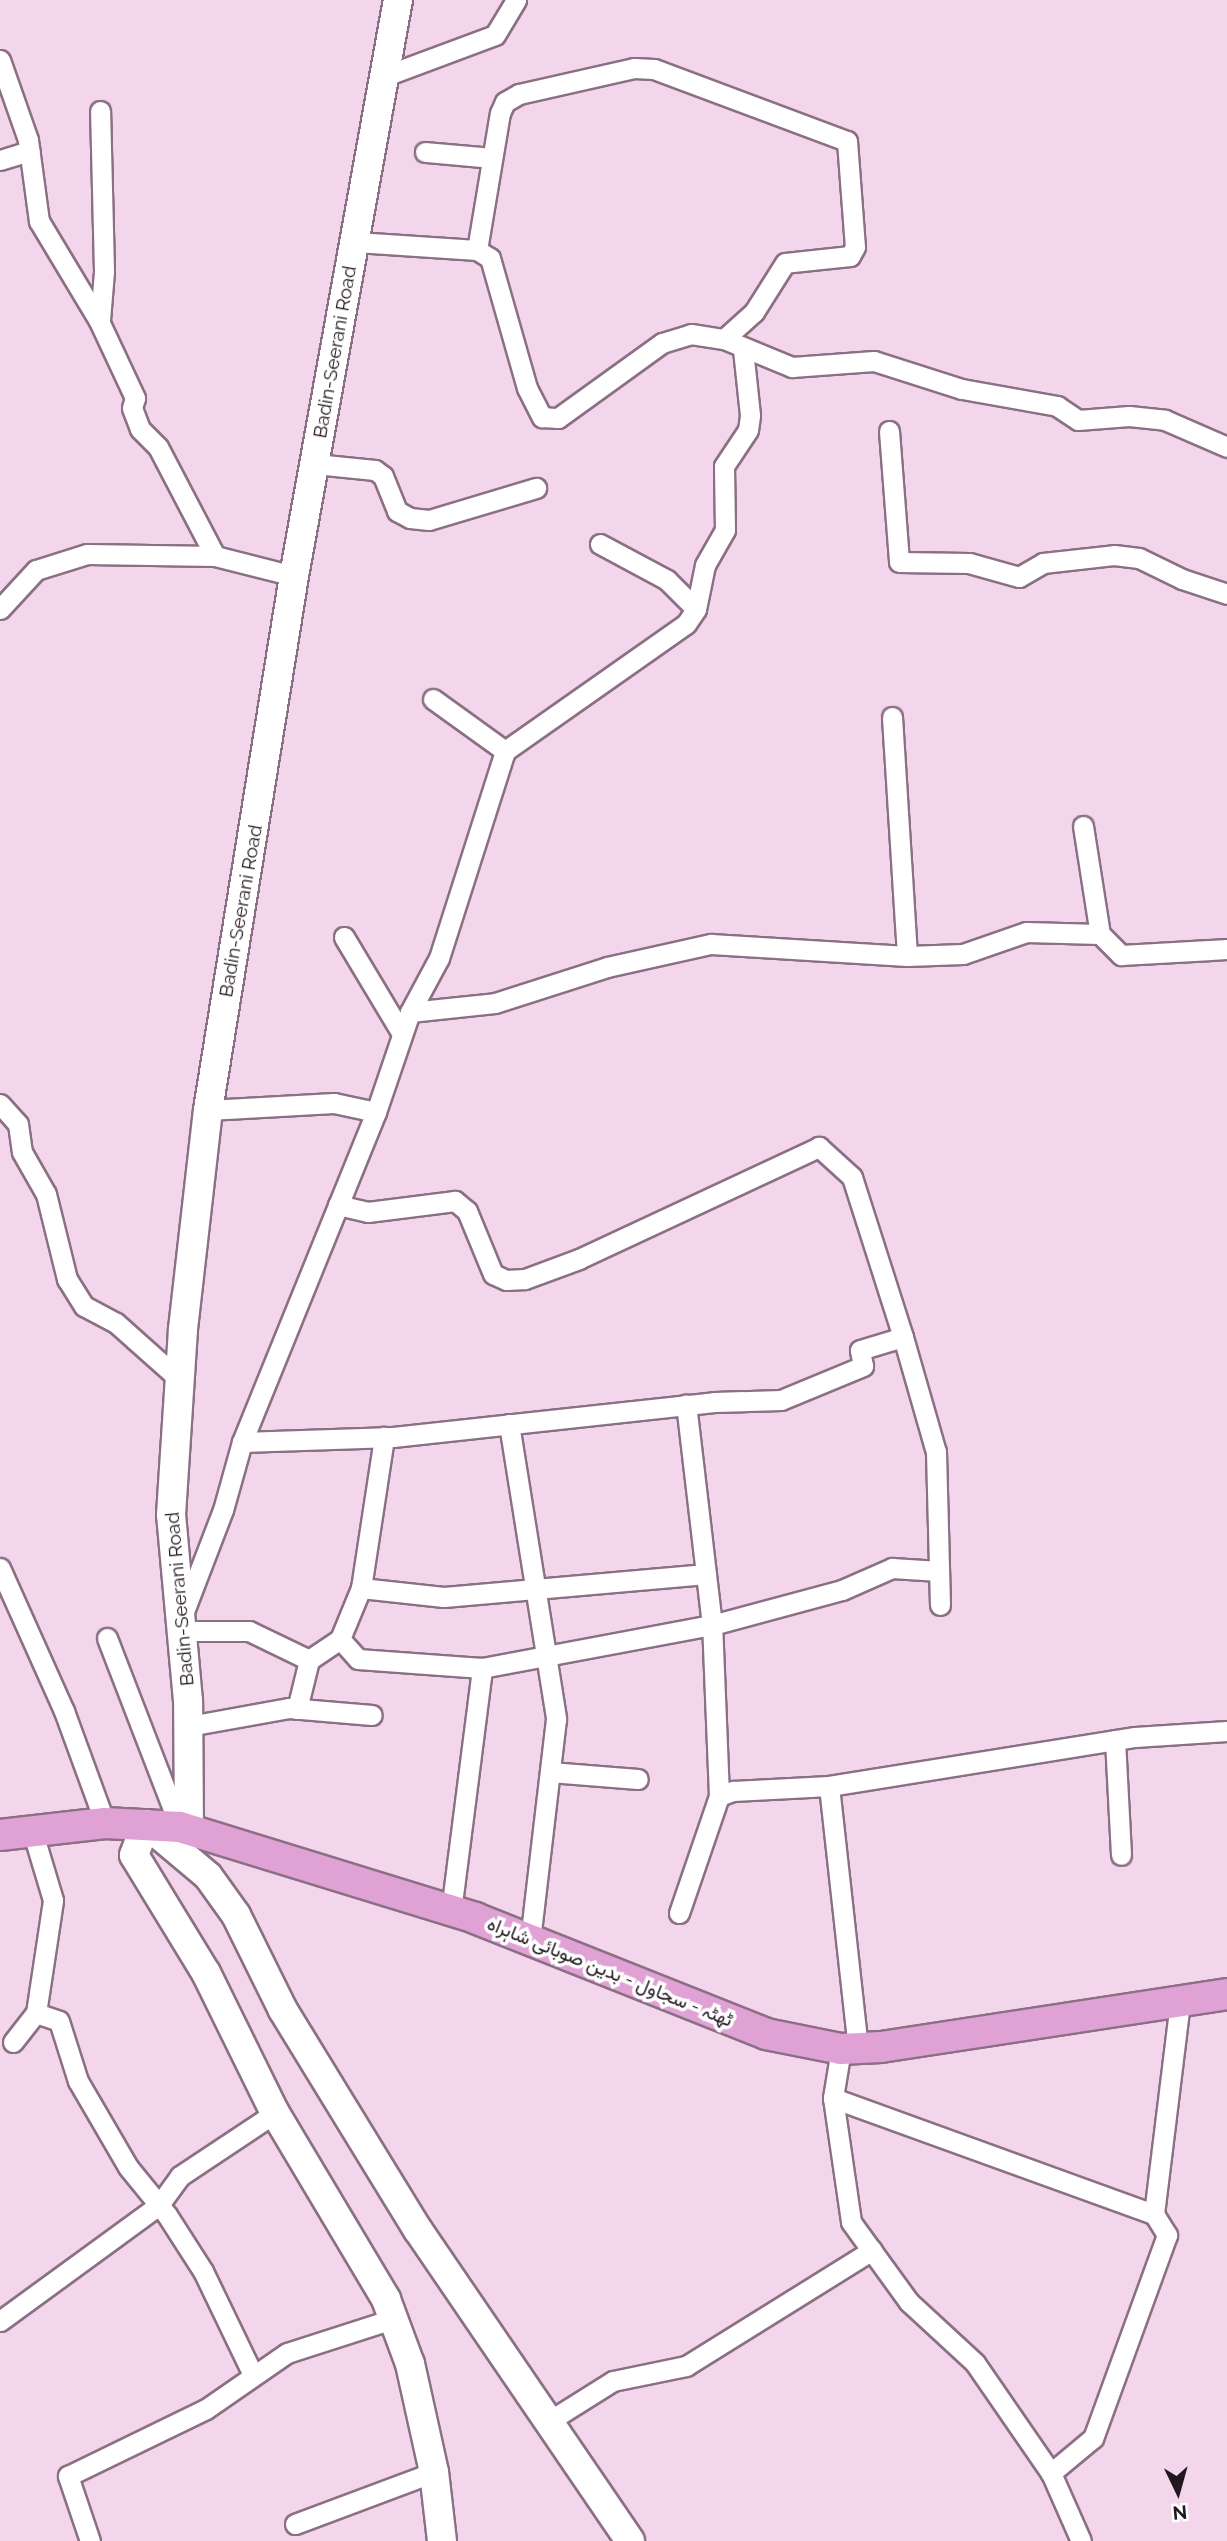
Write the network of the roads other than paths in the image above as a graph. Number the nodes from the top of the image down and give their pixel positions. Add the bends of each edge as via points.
1 (398, 0) edge
2 (516, 0) edge
3 (0, 60) edge
4 (384, 76) junction
5 (100, 111) dead end
6 (30, 150) junction
7 (425, 152) dead end
8 (492, 158) junction
9 (0, 160) edge
10 (356, 242) junction
11 (477, 250) junction
12 (99, 321) junction
13 (724, 339) junction
14 (743, 350) junction
15 (889, 431) dead end
16 (1227, 447) edge
17 (315, 464) junction
18 (536, 488) dead end
19 (600, 544) dead end
20 (215, 556) junction
21 (294, 576) junction
22 (1227, 594) edge
23 (0, 609) edge
24 (696, 609) junction
25 (433, 699) dead end
26 (892, 717) dead end
27 (505, 751) junction
28 (1083, 826) dead end
29 (1100, 934) junction
30 (344, 937) dead end
31 (1227, 949) edge
32 (907, 956) junction
33 (410, 1012) junction
34 (402, 1034) junction
35 (0, 1104) edge
36 (208, 1110) junction
37 (376, 1112) junction
38 (338, 1205) junction
39 (903, 1337) junction
40 (180, 1380) junction
41 (686, 1405) junction
42 (509, 1424) junction
43 (384, 1437) junction
44 (242, 1442) junction
45 (0, 1568) edge
46 (939, 1571) junction
47 (706, 1574) junction
48 (361, 1588) junction
49 (535, 1588) junction
50 (940, 1605) dead end
51 (182, 1623) junction
52 (712, 1625) junction
53 (107, 1638) dead end
54 (340, 1639) junction
55 (546, 1657) junction
56 (309, 1660) junction
57 (482, 1668) junction
58 (297, 1709) junction
59 (372, 1715) dead end
60 (189, 1726) junction
61 (1227, 1731) edge
62 (1115, 1740) junction
63 (550, 1772) junction
64 (638, 1779) dead end
65 (830, 1786) junction
66 (719, 1796) junction
67 (106, 1823) junction
68 (146, 1824) junction
69 (184, 1828) junction
70 (32, 1830) junction
71 (0, 1835) edge
72 (1121, 1855) dead end
73 (451, 1911) junction
74 (679, 1913) dead end
75 (530, 1940) junction
76 (1227, 1994) edge
77 (1181, 2001) junction
78 (36, 2013) junction
79 (13, 2042) dead end
80 (849, 2049) junction
81 (833, 2098) junction
82 (275, 2113) junction
83 (159, 2205) junction
84 (1154, 2214) junction
85 (872, 2250) junction
86 (393, 2319) junction
87 (0, 2321) edge
88 (253, 2375) junction
89 (546, 2423) junction
90 (433, 2472) junction
91 (1051, 2473) junction
92 (295, 2524) dead end
93 (90, 2541) edge
94 (442, 2541) edge
95 (630, 2541) edge
96 (1081, 2541) edge

1 - 4 street, Badin-Seerani Road
2 - 4 street via 495,35
3 - 6 street
4 - 10 street, Badin-Seerani Road
5 - 12 street via 104,271
6 - 9 street
6 - 12 street via 40,222
7 - 8 street
8 - 11 street
8 - 13 street via 505,102 519,94 634,68 654,69 737,97 847,142 855,247 850,256 785,263 754,312
10 - 11 street
10 - 17 street, Badin-Seerani Road
11 - 13 street via 490,258 527,388 542,417 558,418 662,343 691,334
12 - 20 street via 135,398 132,408 140,429 158,447
13 - 14 street
14 - 16 street via 792,367 874,362 962,389 1057,406 1078,420 1129,416 1165,420
14 - 24 street via 749,422 724,466 725,530 705,565
15 - 22 street via 899,562 969,563 1019,577 1043,563 1114,555 1139,558
17 - 18 street via 375,470 383,476 397,511 410,519 429,520
17 - 21 street, Badin-Seerani Road
19 - 24 street via 667,580
20 - 21 street
20 - 23 street via 87,554 36,570
21 - 36 street, Badin-Seerani Road
24 - 27 street via 686,624
25 - 27 street
26 - 32 street
27 - 33 street via 439,958
28 - 29 street
29 - 31 street via 1121,955
29 - 32 street via 1026,932 963,954
30 - 34 street
32 - 33 street via 711,944 607,967 495,1003
33 - 34 street
34 - 37 street
35 - 40 street via 18,1124 22,1152 46,1194 67,1279 84,1306 116,1323
36 - 37 street via 334,1103
36 - 40 street, Badin-Seerani Road
37 - 38 street
38 - 39 street via 369,1212 455,1202 467,1211 493,1274 506,1280 525,1279 579,1259 819,1147 852,1177
38 - 44 street
39 - 41 street via 860,1350 863,1366 781,1400
39 - 46 street via 936,1452
40 - 51 street, Badin-Seerani Road via 172,1515
41 - 42 street
41 - 47 street
42 - 43 street
42 - 49 street
43 - 44 street
43 - 48 street
44 - 51 street
45 - 67 street via 64,1711
46 - 50 street
46 - 52 street via 892,1568 842,1590
47 - 49 street
47 - 52 street
48 - 49 street via 444,1597
48 - 54 street
49 - 55 street
51 - 56 street via 249,1631
51 - 60 street, Badin-Seerani Road
52 - 55 street
52 - 66 street
53 - 69 street
54 - 56 street
54 - 57 street via 358,1659
55 - 57 street
55 - 63 street via 556,1719
56 - 58 street
57 - 73 street
58 - 59 street
58 - 60 street
60 - 69 street, Badin-Seerani Road
61 - 62 street
62 - 65 street
62 - 72 street
63 - 64 street
63 - 75 street
65 - 66 street via 733,1791
65 - 80 street
66 - 74 street
67 - 68 main road, ٹھٹہ - سجاول - بدین صوبائی شاہراہ
67 - 70 main road, ٹھٹہ - سجاول - بدین صوبائی شاہراہ
68 - 69 main road, ٹھٹہ - سجاول - بدین صوبائی شاہراہ
68 - 82 street via 134,1855 206,1973
68 - 89 street via 208,1875 236,1915 283,2010 333,2093
69 - 73 main road, ٹھٹہ - سجاول - بدین صوبائی شاہراہ
70 - 71 main road, ٹھٹہ - سجاول - بدین صوبائی شاہراہ
70 - 78 street via 53,1900
73 - 75 main road, ٹھٹہ - سجاول - بدین صوبائی شاہراہ
75 - 80 main road, ٹھٹہ - سجاول - بدین صوبائی شاہراہ via 766,2034
76 - 77 main road, ٹھٹہ - سجاول - بدین صوبائی شاہراہ
77 - 80 main road, ٹھٹہ - سجاول - بدین صوبائی شاہراہ
77 - 84 street
78 - 79 street
78 - 83 street via 59,2021 78,2081 128,2167
80 - 81 street
81 - 84 street
81 - 85 street via 851,2222
82 - 83 street via 180,2176
82 - 86 street via 361,2253
83 - 87 street
83 - 88 street via 203,2271
84 - 91 street via 1167,2235 1093,2438
85 - 89 street via 686,2366 613,2382
85 - 91 street via 909,2302 975,2363
86 - 88 street via 287,2353
86 - 90 street via 410,2364
88 - 93 street via 206,2409 68,2476
89 - 95 street
90 - 92 street
90 - 94 street
91 - 96 street

